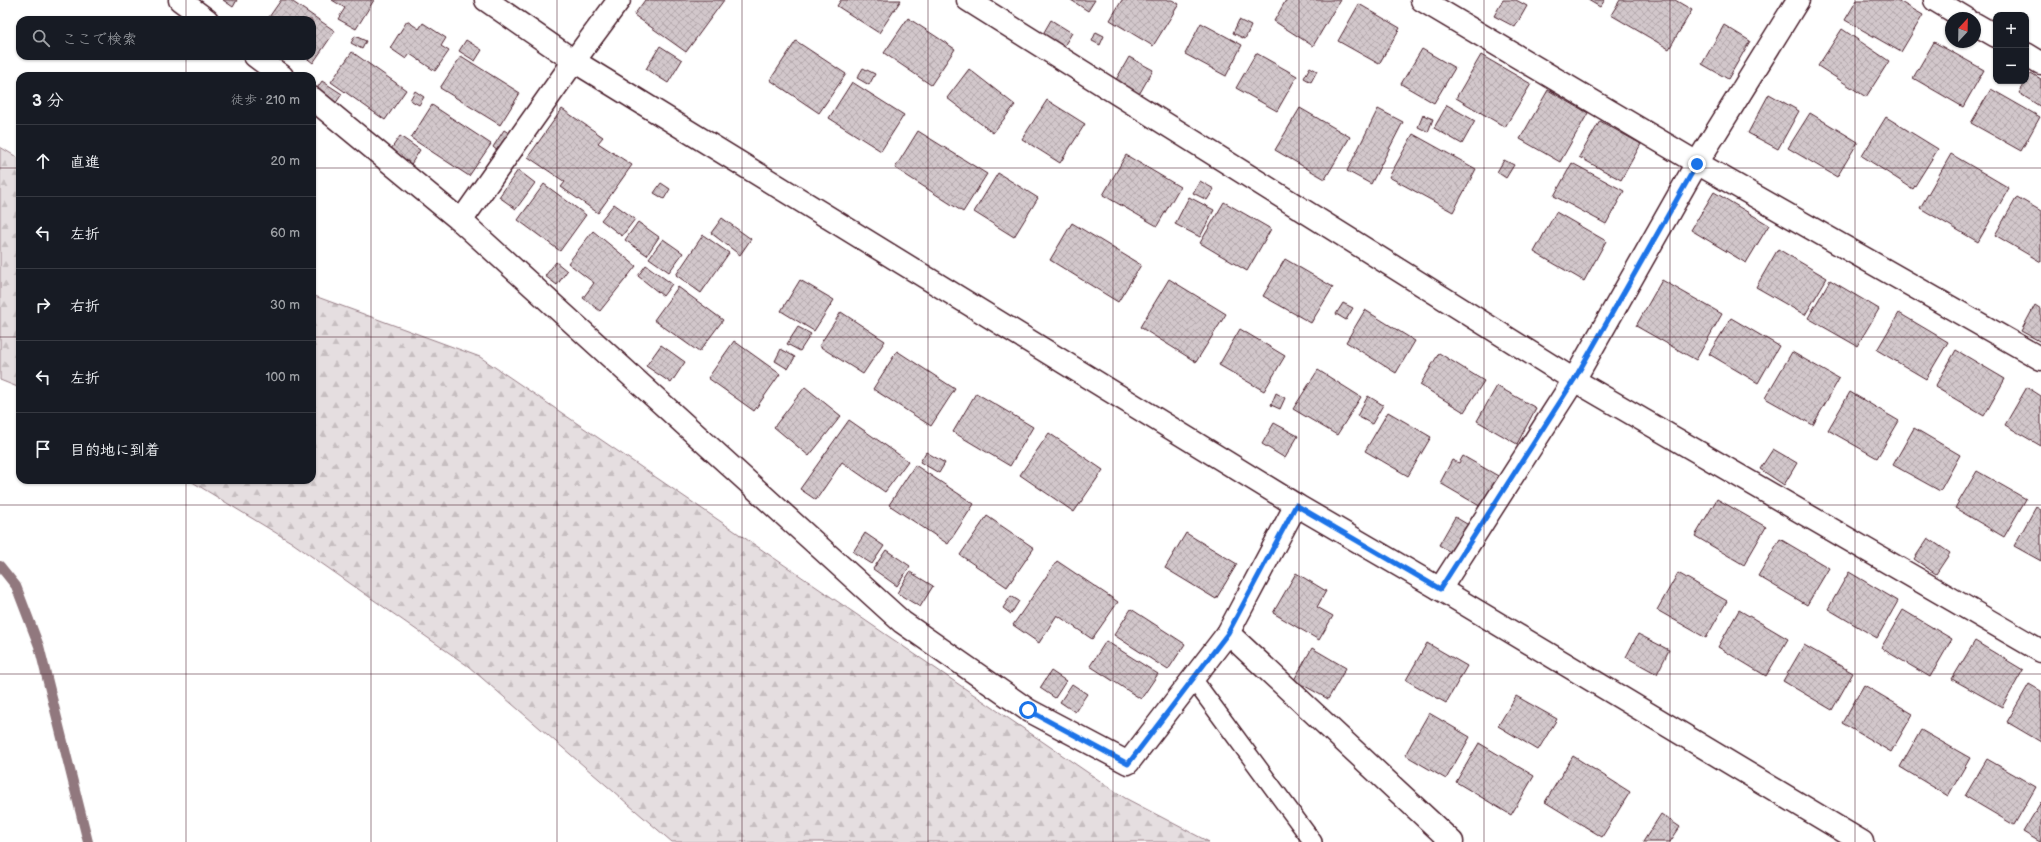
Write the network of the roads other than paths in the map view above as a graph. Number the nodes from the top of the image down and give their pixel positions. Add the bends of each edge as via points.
1 (180, 0) edge
2 (486, 0) edge
3 (619, 0) edge
4 (968, 0) edge
5 (1422, 0) edge
6 (1798, 0) edge
7 (1935, 0) edge
8 (1955, 12) edge
9 (202, 16) edge
10 (1981, 27) edge
11 (1993, 34) edge
12 (2029, 56) edge
13 (260, 60) edge
14 (574, 61) junction
15 (2041, 63) edge
16 (277, 72) edge
17 (316, 101) edge
18 (1697, 164) junction
19 (461, 221) junction
20 (2041, 359) edge
21 (1574, 380) junction
22 (1296, 505) junction
23 (1440, 589) junction
24 (1228, 633) junction
25 (2041, 651) edge
26 (1193, 679) junction
27 (1313, 842) edge
28 (1452, 842) edge
29 (1862, 842) edge

1 - 9 street
2 - 14 street
3 - 14 street
4 - 21 street
5 - 18 street
6 - 18 street
7 - 8 street
10 - 11 street
12 - 15 street
13 - 16 street
14 - 19 street
14 - 22 street
17 - 19 street
18 - 20 street
18 - 21 street
19 - 26 street via 902,622 1028,710 1128,764
21 - 23 street
21 - 25 street
22 - 23 street
22 - 24 street
23 - 29 street
24 - 26 street
24 - 28 street
26 - 27 lane

